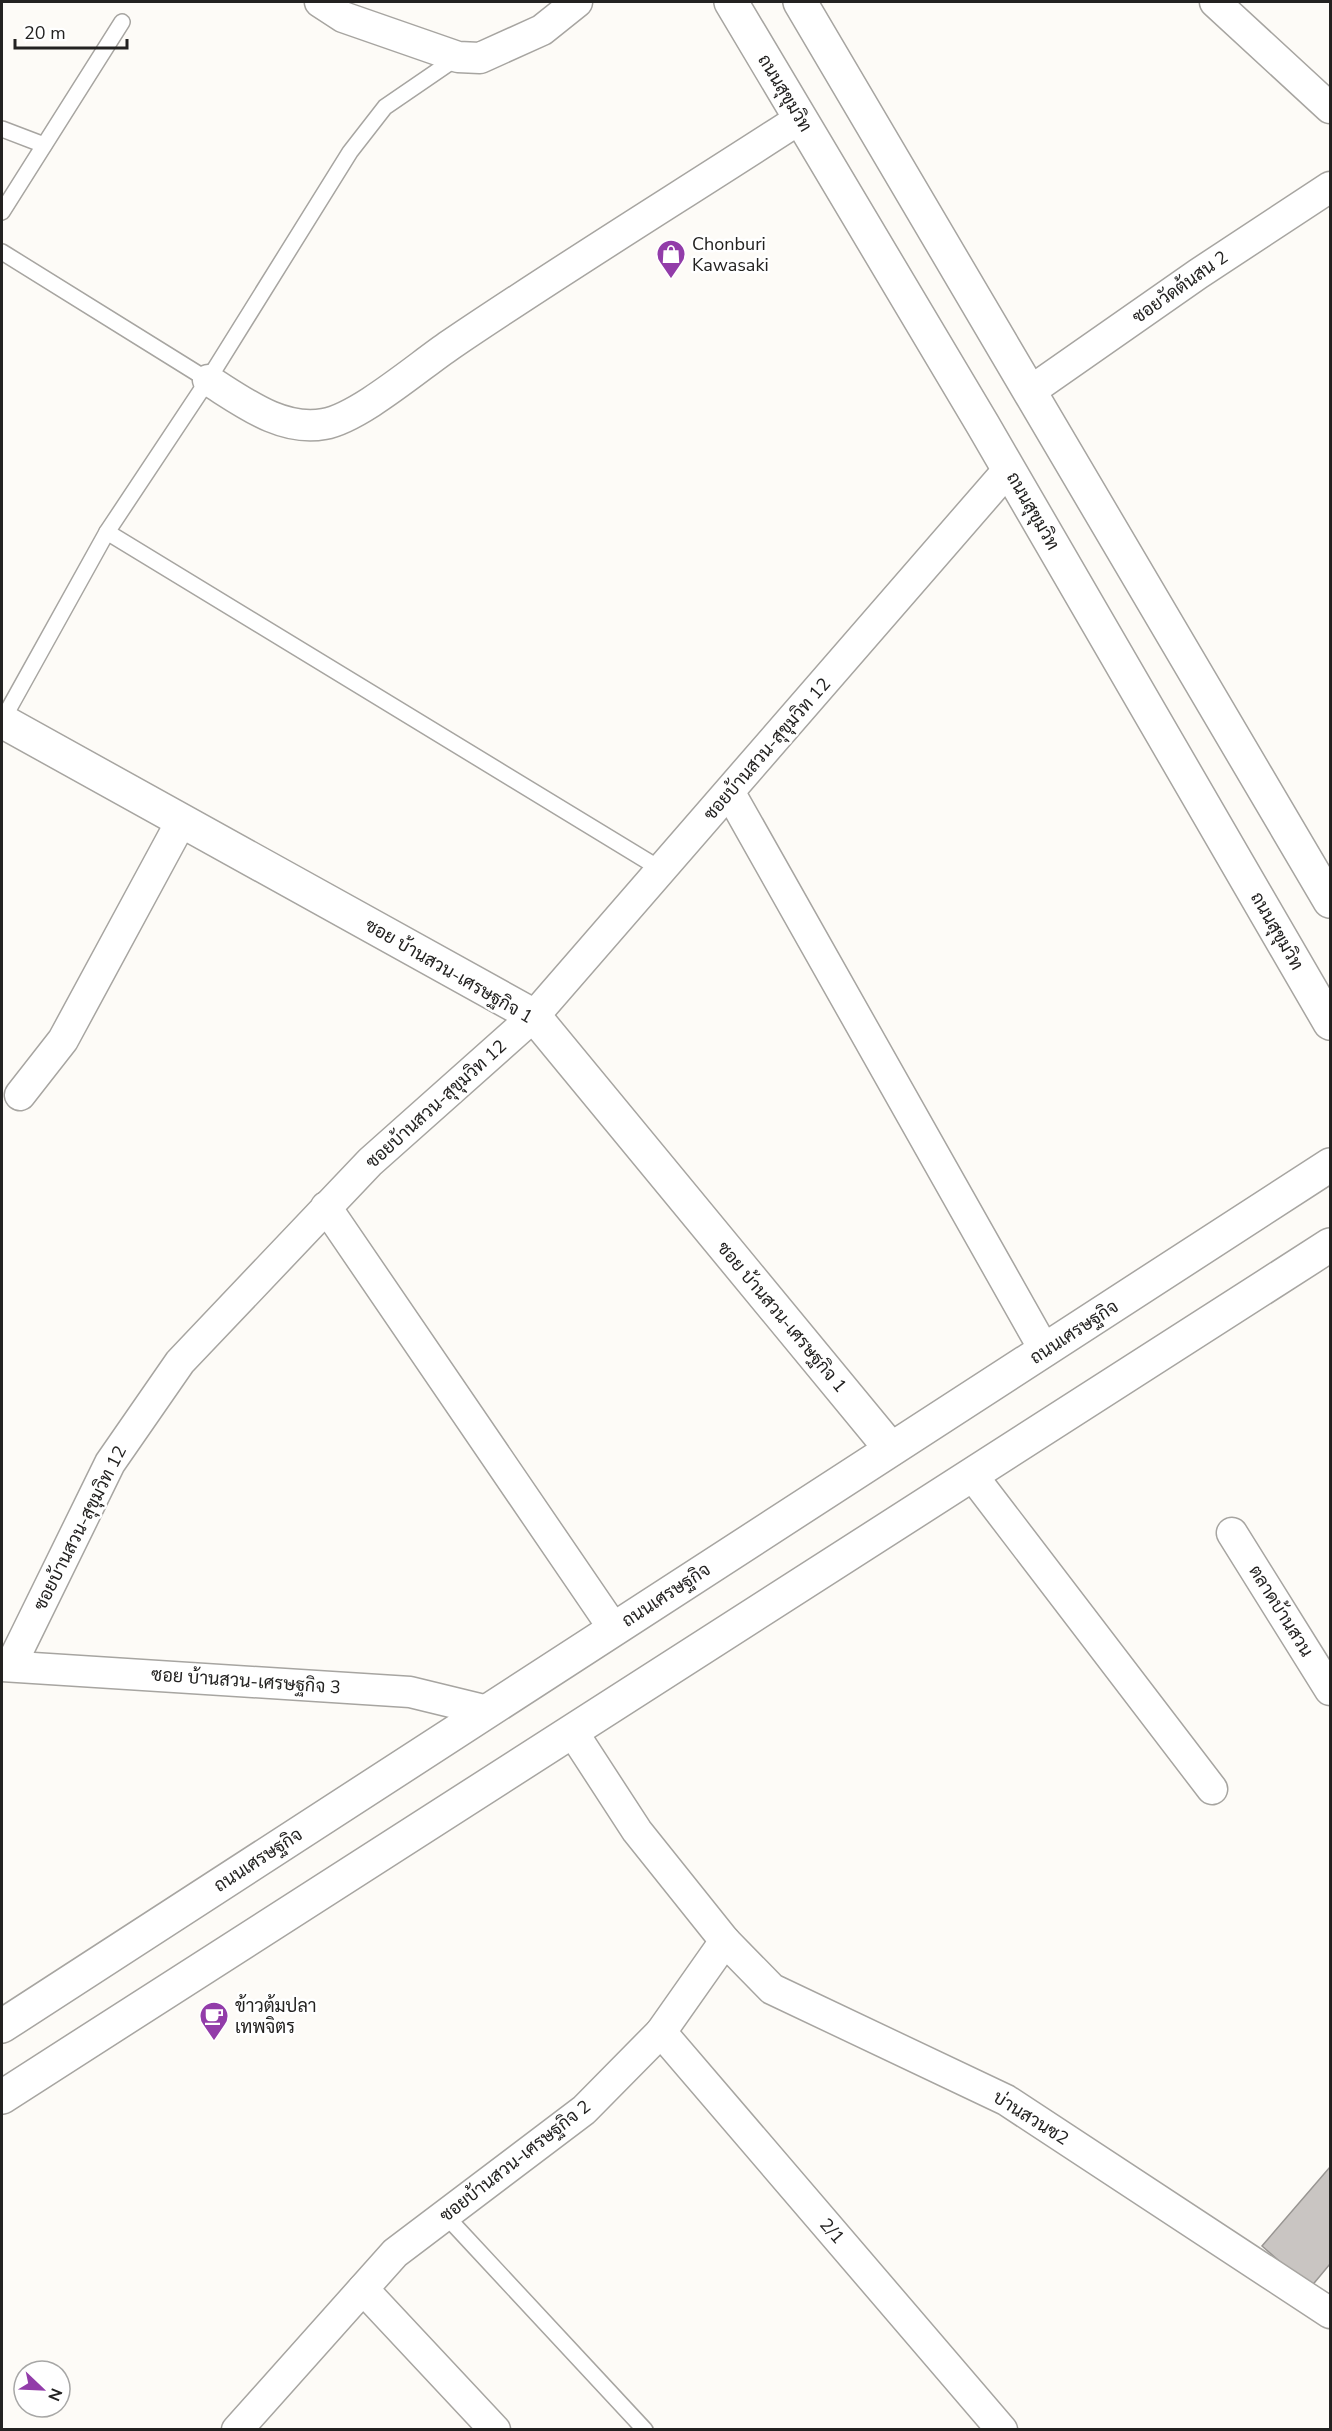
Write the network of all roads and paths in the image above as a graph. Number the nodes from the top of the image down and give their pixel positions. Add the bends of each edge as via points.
1 (320, 2) edge
2 (577, 2) edge
3 (731, 2) edge
4 (800, 2) edge
5 (1215, 2) edge
6 (122, 22) dead end
7 (458, 57) junction
8 (1330, 108) edge
9 (801, 118) junction
10 (2, 129) edge
11 (44, 146) junction
12 (1330, 187) edge
13 (2, 212) edge
14 (2, 252) edge
15 (208, 380) junction
16 (1032, 390) junction
17 (1008, 470) junction
18 (107, 532) junction
19 (2, 721) edge
20 (730, 793) junction
21 (182, 820) junction
22 (662, 870) junction
23 (1330, 901) edge
24 (534, 1016) junction
25 (1330, 1023) edge
26 (20, 1095) dead end
27 (1330, 1165) edge
28 (326, 1207) junction
29 (1330, 1245) edge
30 (1045, 1351) junction
31 (891, 1449) junction
32 (972, 1475) junction
33 (1232, 1533) dead end
34 (614, 1629) junction
35 (6, 1665) edge
36 (1330, 1690) edge
37 (488, 1711) junction
38 (573, 1731) junction
39 (1212, 1789) dead end
40 (725, 1941) junction
41 (2, 2026) edge
42 (662, 2032) junction
43 (2, 2097) edge
44 (445, 2215) junction
45 (363, 2289) junction
46 (1330, 2313) edge
47 (237, 2430) edge
48 (495, 2430) edge
49 (645, 2430) edge
50 (1002, 2430) edge

1 - 7 street via 343,17
2 - 7 street via 542,30 480,58
3 - 9 main road, ถนนสุขุมวิท
4 - 16 main road
5 - 8 street
6 - 11 lane
7 - 15 lane via 385,107 350,152
9 - 15 street via 450,345 363,407 325,424 294,424 259,412
9 - 17 main road, ถนนสุขุมวิท
10 - 11 lane
11 - 13 lane
12 - 16 street, ซอยวัดต้นสน 2
14 - 15 lane
15 - 18 lane
16 - 23 main road
17 - 20 street, ซอยบ้านสวน-สุขุมวิท 12
17 - 25 main road, ถนนสุขุมวิท
18 - 19 lane
18 - 22 lane
19 - 21 main road, ซอย บ้านสวน-เศรษฐกิจ 1
20 - 22 street, ซอยบ้านสวน-สุขุมวิท 12
20 - 30 street
21 - 24 main road, ซอย บ้านสวน-เศรษฐกิจ 1
21 - 26 street via 63,1040
22 - 24 street, ซอยบ้านสวน-สุขุมวิท 12
24 - 28 street, ซอยบ้านสวน-สุขุมวิท 12 via 370,1162
24 - 31 main road, ซอย บ้านสวน-เศรษฐกิจ 1
27 - 30 main road, ถนนเศรษฐกิจ
28 - 34 street
28 - 35 street, ซอยบ้านสวน-สุขุมวิท 12 via 180,1362 110,1462
29 - 32 main road
30 - 31 main road, ถนนเศรษฐกิจ
31 - 34 main road, ถนนเศรษฐกิจ
32 - 38 main road
32 - 39 street
33 - 36 street, ตลาดบ้านสวน
34 - 37 main road, ถนนเศรษฐกิจ
35 - 37 street, ซอย บ้านสวน-เศรษฐกิจ 3 via 410,1692
37 - 41 main road, ถนนเศรษฐกิจ
38 - 40 street via 637,1831
38 - 43 main road
40 - 42 street, ซอยบ้านสวน-เศรษฐกิจ 2
40 - 46 street, บ่านสวนซ2 via 772,1989 1006,2100
42 - 44 street, ซอยบ้านสวน-เศรษฐกิจ 2 via 584,2110
42 - 50 street, 2/1
44 - 45 street, ซอยบ้านสวน-เศรษฐกิจ 2 via 395,2253
44 - 49 lane
45 - 47 street, ซอยบ้านสวน-เศรษฐกิจ 2
45 - 48 street

